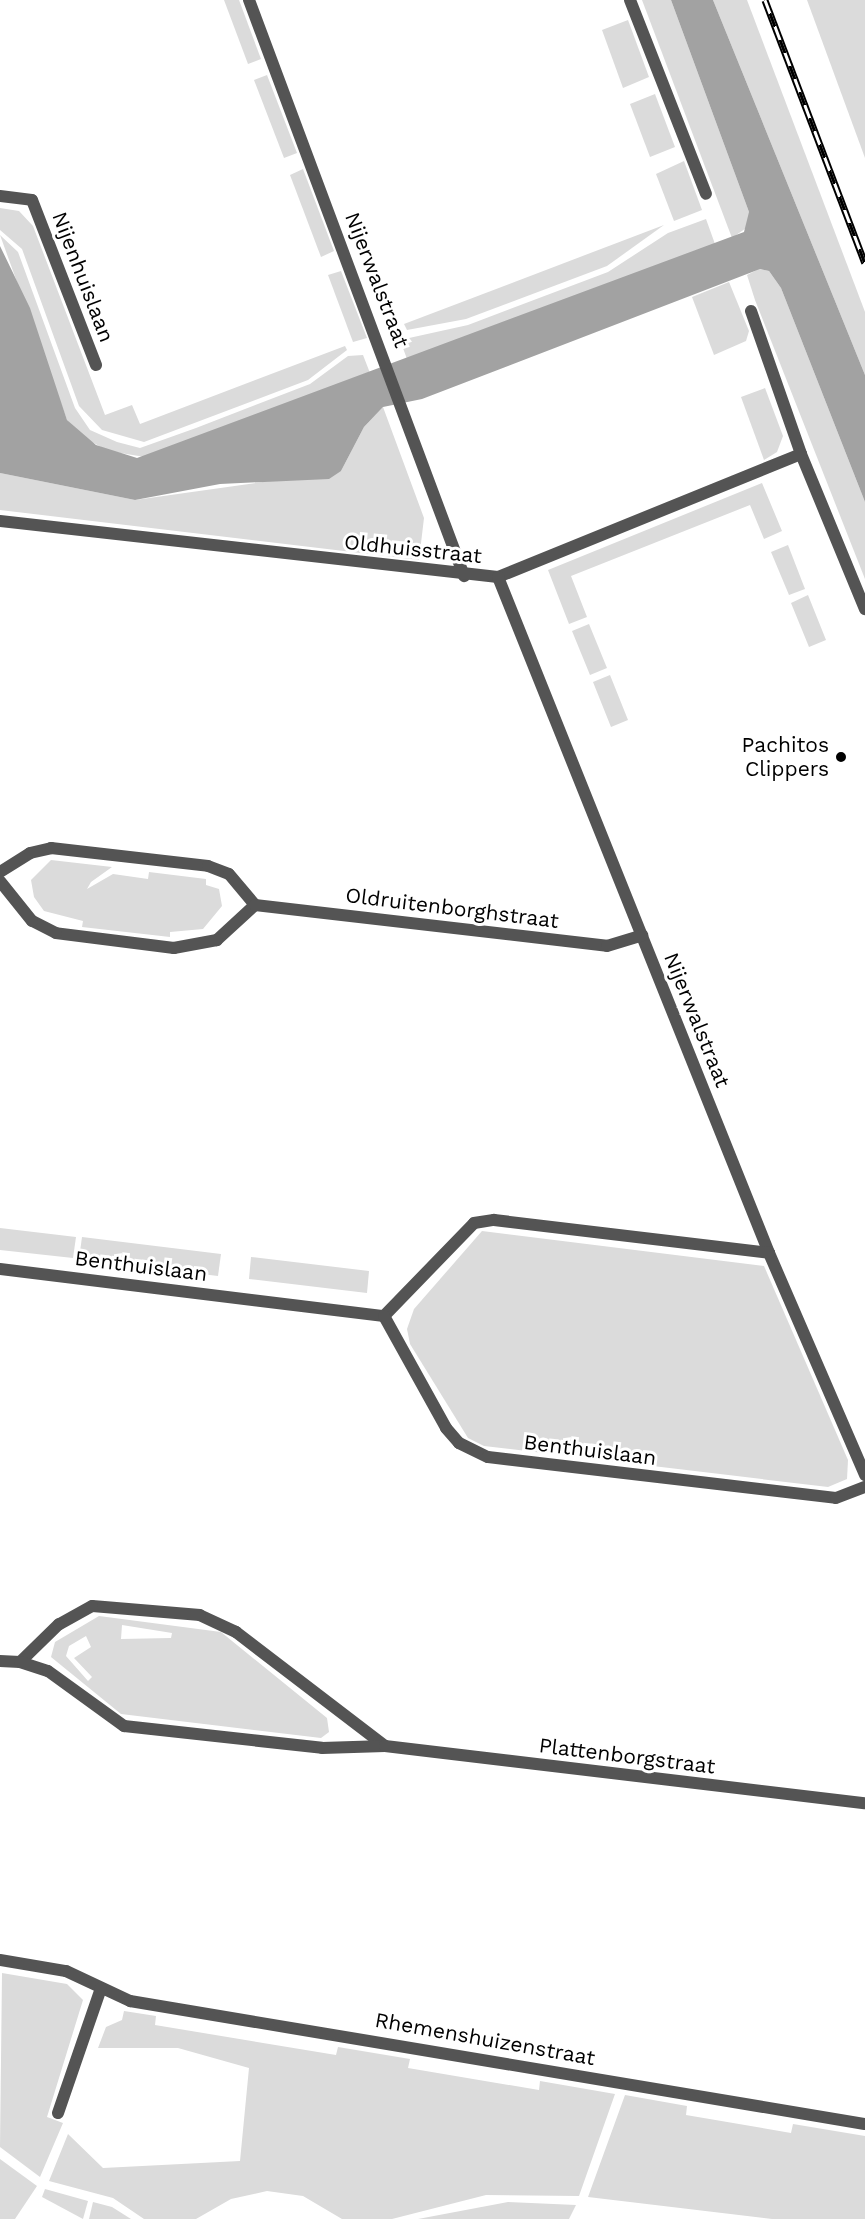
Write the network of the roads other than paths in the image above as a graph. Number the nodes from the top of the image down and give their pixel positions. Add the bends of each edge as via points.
1 (249, 0) edge
2 (630, 0) edge
3 (706, 194) dead end
4 (0, 196) edge
5 (751, 311) dead end
6 (96, 365) dead end
7 (801, 454) junction
8 (0, 521) edge
9 (464, 576) junction
10 (498, 577) junction
11 (865, 609) edge
12 (0, 872) edge
13 (0, 881) edge
14 (255, 905) junction
15 (642, 935) junction
16 (769, 1253) junction
17 (0, 1269) edge
18 (384, 1316) junction
19 (865, 1475) edge
20 (865, 1487) edge
21 (0, 1661) edge
22 (20, 1662) junction
23 (385, 1746) junction
24 (865, 1803) edge
25 (0, 1960) edge
26 (101, 1988) junction
27 (58, 2113) dead end
28 (865, 2124) edge

1 - 9 street, Nijerwalstraat via 410,422
2 - 3 street
4 - 6 street, Nijenhuislaan via 32,200
5 - 7 street
7 - 10 street, Oldhuisstraat
7 - 11 street
8 - 9 street, Oldhuisstraat
9 - 10 street, Oldhuisstraat
10 - 15 street, Nijerwalstraat
12 - 14 street via 30,853 51,848 208,866 236,879
13 - 14 street via 32,921 50,931 174,948 217,940
14 - 15 street, Oldruitenborghstraat via 608,946
15 - 16 street, Nijerwalstraat
16 - 18 street via 494,1220 474,1223
16 - 19 street, Nijerwalstraat
17 - 18 street, Benthuislaan
18 - 20 street, Benthuislaan via 446,1428 459,1443 488,1457 836,1498
21 - 22 street, Plattenborgstraat
22 - 23 street, Plattenborgstraat via 48,1671 124,1726 322,1748
22 - 23 street via 59,1624 92,1606 200,1615 236,1632
23 - 24 street, Plattenborgstraat
25 - 26 street, Rhemenshuizenstraat via 66,1971
26 - 27 street
26 - 28 street, Rhemenshuizenstraat via 130,2001

